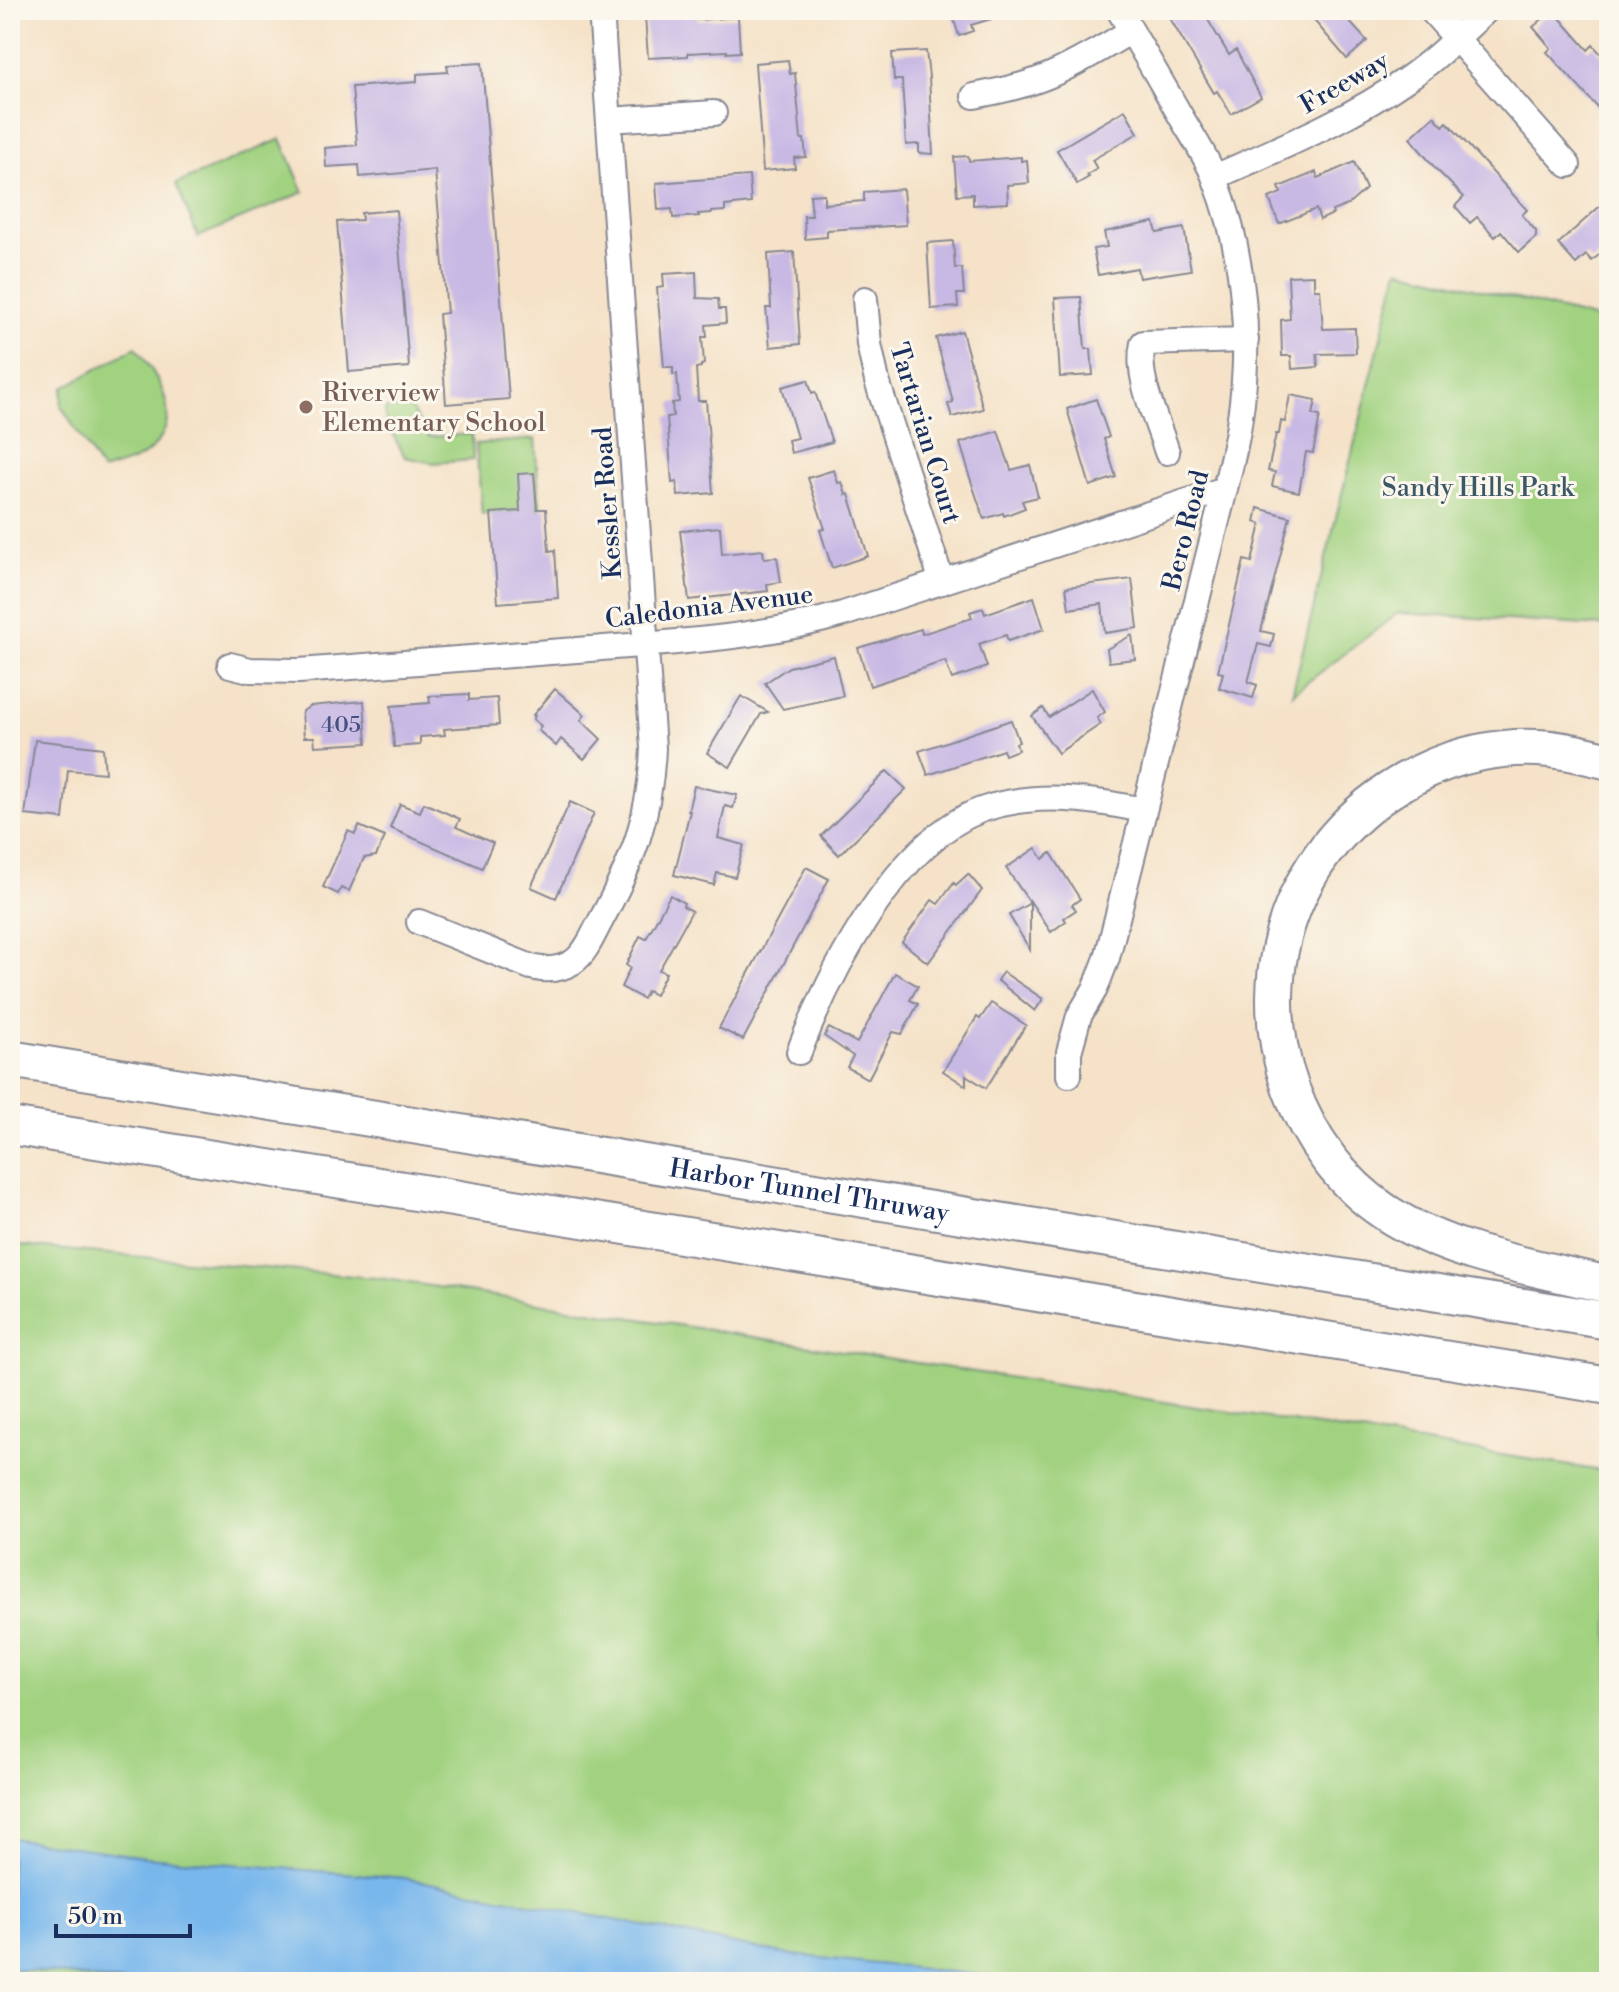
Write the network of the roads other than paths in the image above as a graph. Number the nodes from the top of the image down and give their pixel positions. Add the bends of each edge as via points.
1 (601, 10) edge
2 (1431, 10) edge
3 (1487, 10) edge
4 (1125, 20) edge
5 (1456, 39) junction
6 (974, 96) dead end
7 (714, 113) dead end
8 (609, 120) junction
9 (1568, 165) dead end
10 (1215, 177) junction
11 (865, 299) dead end
12 (1246, 340) junction
13 (1167, 452) dead end
14 (1225, 489) junction
15 (942, 582) junction
16 (645, 644) junction
17 (230, 665) dead end
18 (1609, 761) edge
19 (1143, 810) junction
20 (419, 922) dead end
21 (799, 1052) dead end
22 (10, 1059) edge
23 (1069, 1075) dead end
24 (10, 1126) edge
25 (1609, 1285) edge
26 (1609, 1321) edge
27 (1609, 1386) edge

1 - 8 street, Kessler Road
2 - 5 street
3 - 5 street, Freeway
4 - 6 street via 1076,64
4 - 10 street, Bero Road
5 - 9 street
5 - 10 street, Freeway via 1407,79 1351,113
7 - 8 street
8 - 16 street, Kessler Road
10 - 12 street, Bero Road via 1242,280
11 - 15 street, Tartarian Court via 877,381
12 - 13 street via 1143,343 1141,368
12 - 14 street, Bero Road via 1239,426
14 - 15 street, Caledonia Avenue
14 - 19 street, Bero Road
15 - 16 street, Caledonia Avenue via 810,624
16 - 17 street, Caledonia Avenue via 299,671
16 - 20 street, Kessler Road via 652,779 627,870 585,949 575,961 543,970
18 - 25 highway via 1537,748 1482,752 1431,767 1379,796 1323,851 1304,883 1282,938 1274,1010 1280,1055 1306,1125 1362,1194 1410,1226 1461,1248
19 - 21 street via 1094,800 1010,803 958,821 932,839 866,919
19 - 23 street, Bero Road via 1107,958 1073,1033
22 - 26 highway, Harbor Tunnel Thruway
24 - 27 highway

